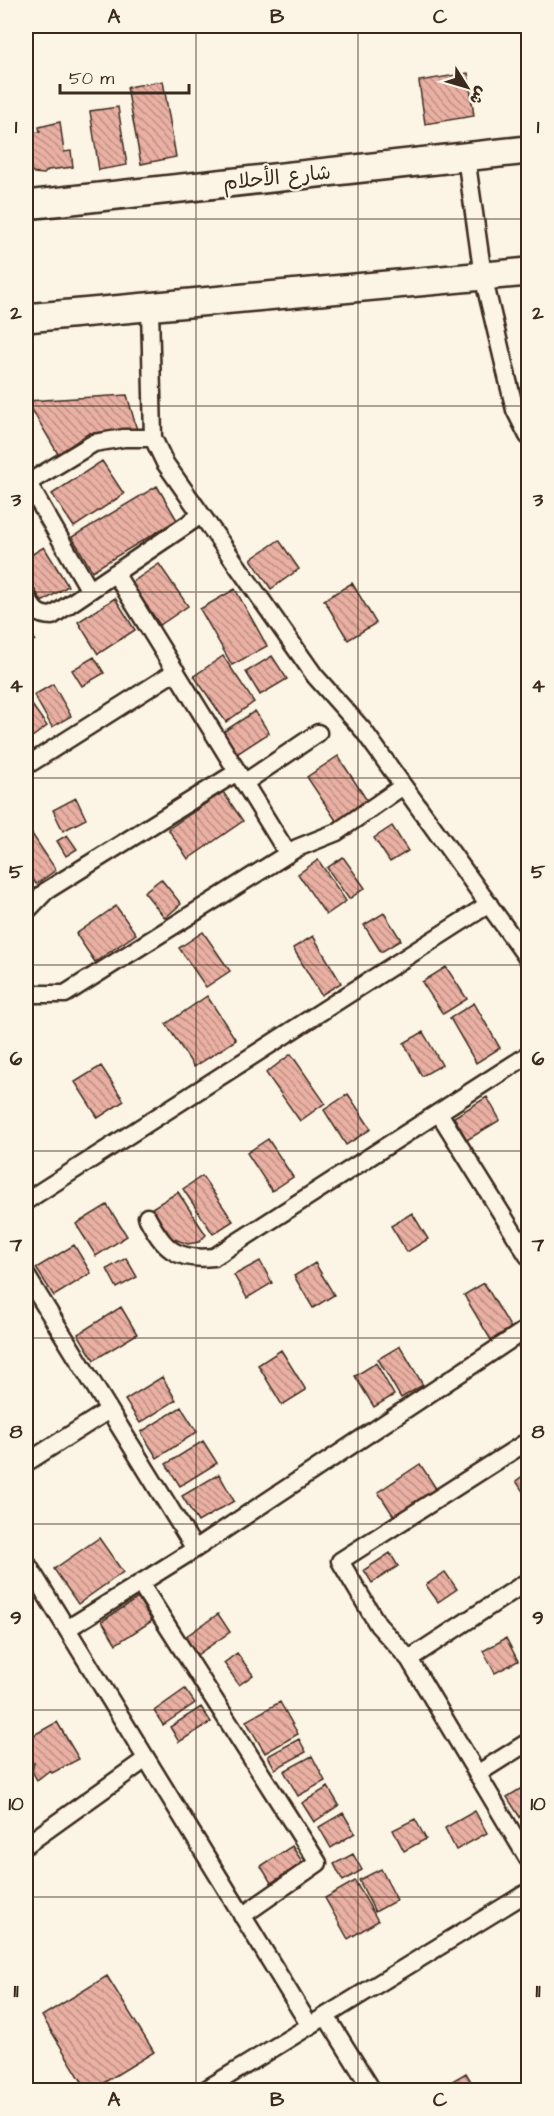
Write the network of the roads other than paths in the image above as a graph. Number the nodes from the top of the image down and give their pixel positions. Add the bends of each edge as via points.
1 (528, 150) edge
2 (466, 157) junction
3 (26, 205) edge
4 (528, 272) edge
5 (483, 276) junction
6 (150, 307) junction
7 (26, 318) edge
8 (528, 436) edge
9 (153, 438) junction
10 (27, 483) edge
11 (201, 515) junction
12 (115, 573) junction
13 (90, 589) junction
14 (26, 596) edge
15 (176, 671) junction
16 (318, 733) dead end
17 (26, 766) edge
18 (241, 777) junction
19 (403, 786) junction
20 (288, 854) junction
21 (489, 904) junction
22 (26, 912) edge
23 (528, 959) edge
24 (26, 987) edge
25 (528, 1055) edge
26 (439, 1113) junction
27 (26, 1201) edge
28 (147, 1217) dead end
29 (528, 1256) edge
30 (26, 1275) edge
31 (528, 1328) edge
32 (109, 1410) junction
33 (528, 1441) edge
34 (26, 1463) edge
35 (195, 1549) junction
36 (26, 1562) edge
37 (528, 1581) edge
38 (140, 1583) junction
39 (67, 1629) junction
40 (409, 1659) junction
41 (528, 1742) edge
42 (146, 1759) junction
43 (477, 1774) junction
44 (26, 1845) edge
45 (528, 1859) edge
46 (528, 1892) edge
47 (242, 1916) junction
48 (326, 2016) junction
49 (310, 2026) junction
50 (205, 2091) edge
51 (372, 2091) edge

1 - 2 main road, شارع الأحلام
2 - 3 main road, شارع الأحلام
2 - 5 street
4 - 5 main road
5 - 6 main road
5 - 8 street via 515,410
6 - 7 main road
6 - 9 street
9 - 10 street via 93,443
9 - 11 street via 165,463
10 - 13 street
11 - 12 street
11 - 19 street via 315,676 363,730
12 - 13 street
12 - 15 street
13 - 14 street via 52,616 34,611
15 - 17 street
15 - 18 street
16 - 18 street
18 - 20 street
18 - 22 street via 46,891
19 - 20 street via 337,832
19 - 21 street
20 - 24 street via 65,994 34,994
21 - 23 street
21 - 27 street
25 - 26 street
26 - 28 street via 214,1257 196,1259 175,1253 159,1240
26 - 29 street
30 - 32 street
31 - 35 street
32 - 34 street
32 - 35 street
33 - 40 street via 340,1561 378,1625
35 - 38 street
36 - 39 street
37 - 40 street
38 - 39 street
38 - 47 street via 318,1863
39 - 42 street
40 - 43 street
41 - 43 street
42 - 44 street
42 - 47 street
43 - 45 street
46 - 48 street
47 - 49 street
48 - 49 street
48 - 51 street
49 - 50 street

